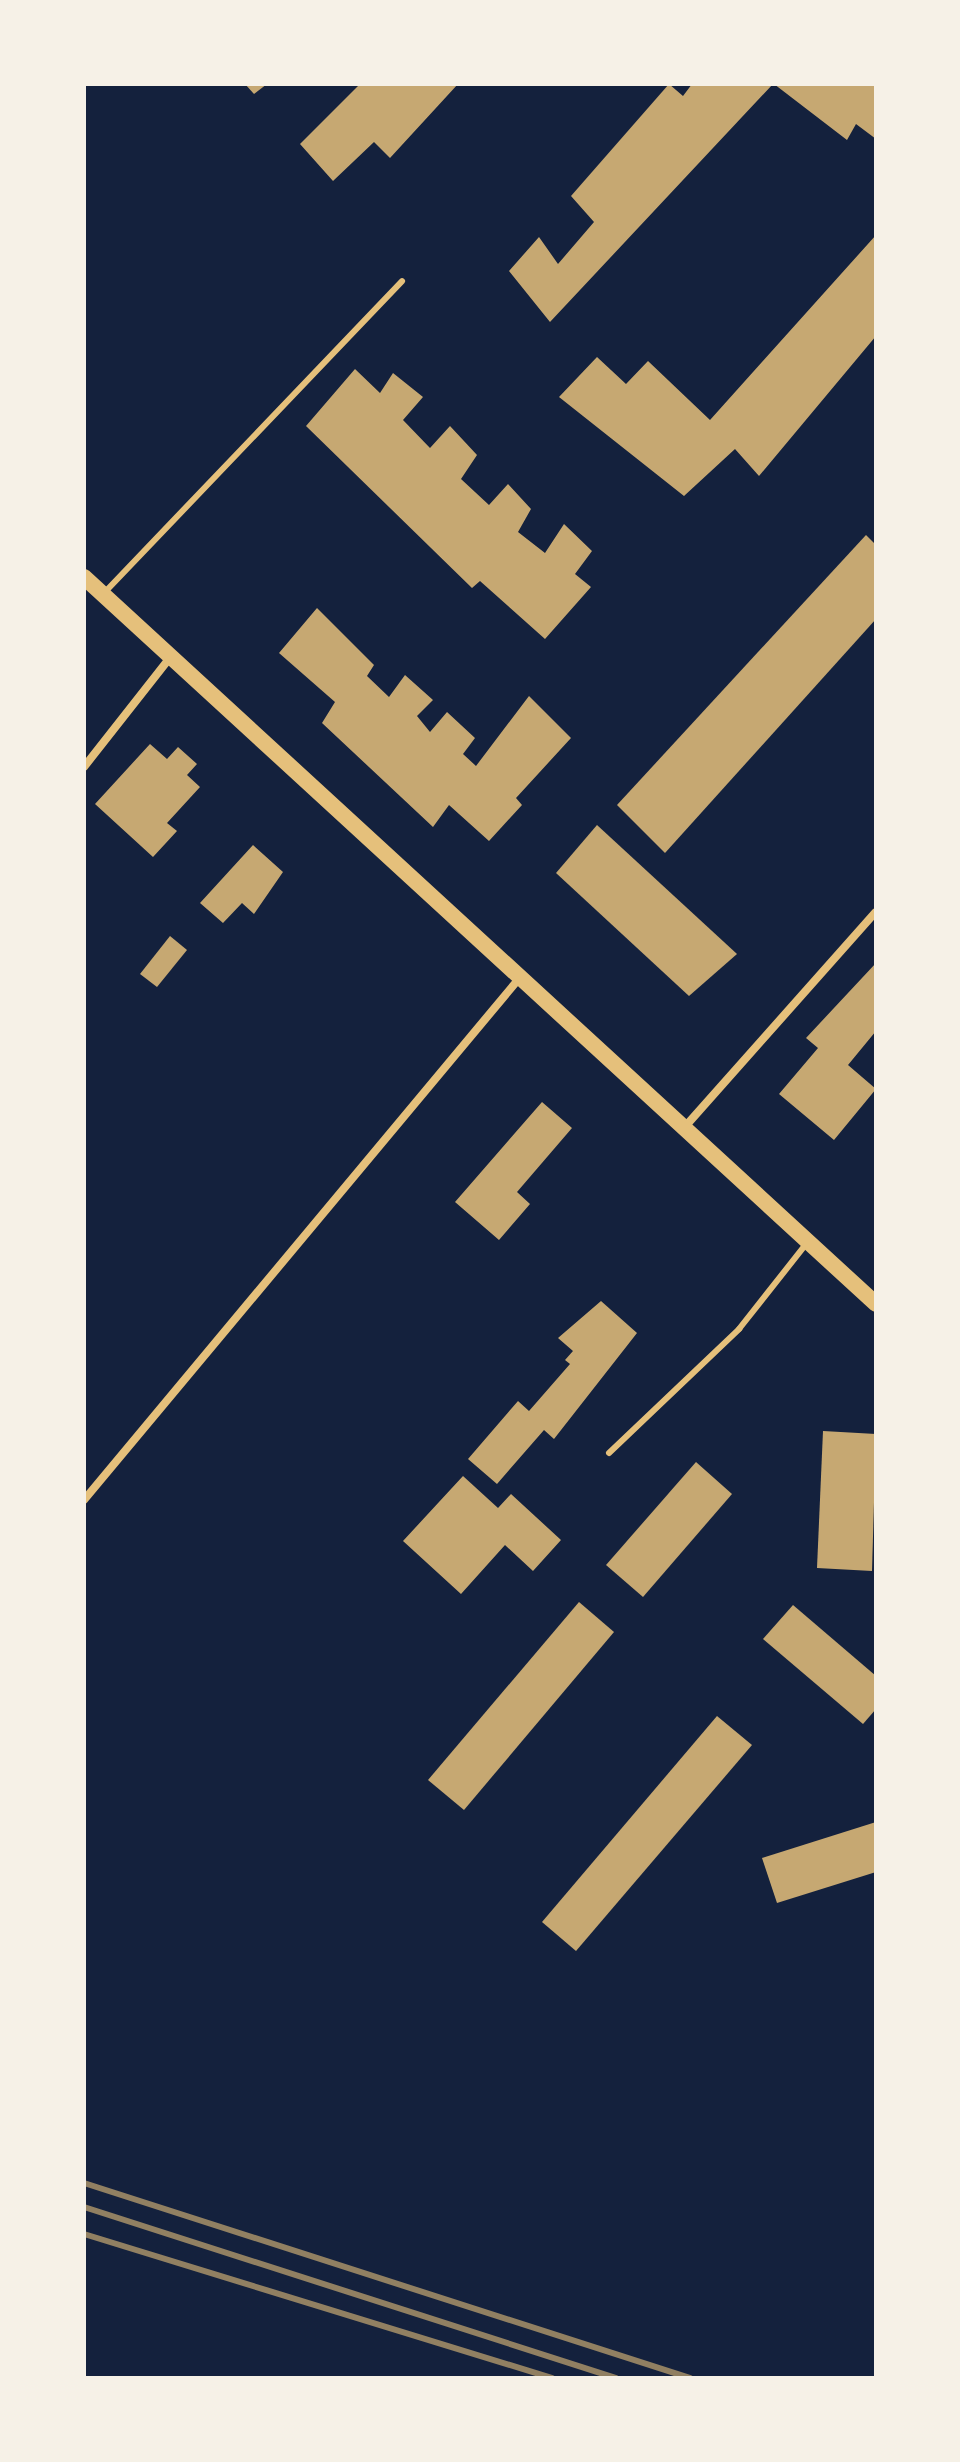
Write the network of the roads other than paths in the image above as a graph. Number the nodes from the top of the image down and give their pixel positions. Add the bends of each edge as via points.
1 (402, 281) dead end
2 (84, 577) edge
3 (102, 595) junction
4 (169, 659) junction
5 (84, 767) edge
6 (876, 912) edge
7 (517, 981) junction
8 (683, 1129) junction
9 (807, 1243) junction
10 (876, 1304) edge
11 (609, 1453) dead end
12 (84, 1500) edge

1 - 3 lane
2 - 3 main road
3 - 4 main road
4 - 5 street
4 - 7 main road
6 - 8 street
7 - 8 main road
7 - 12 street
8 - 9 main road
9 - 10 main road
9 - 11 lane via 739,1329

